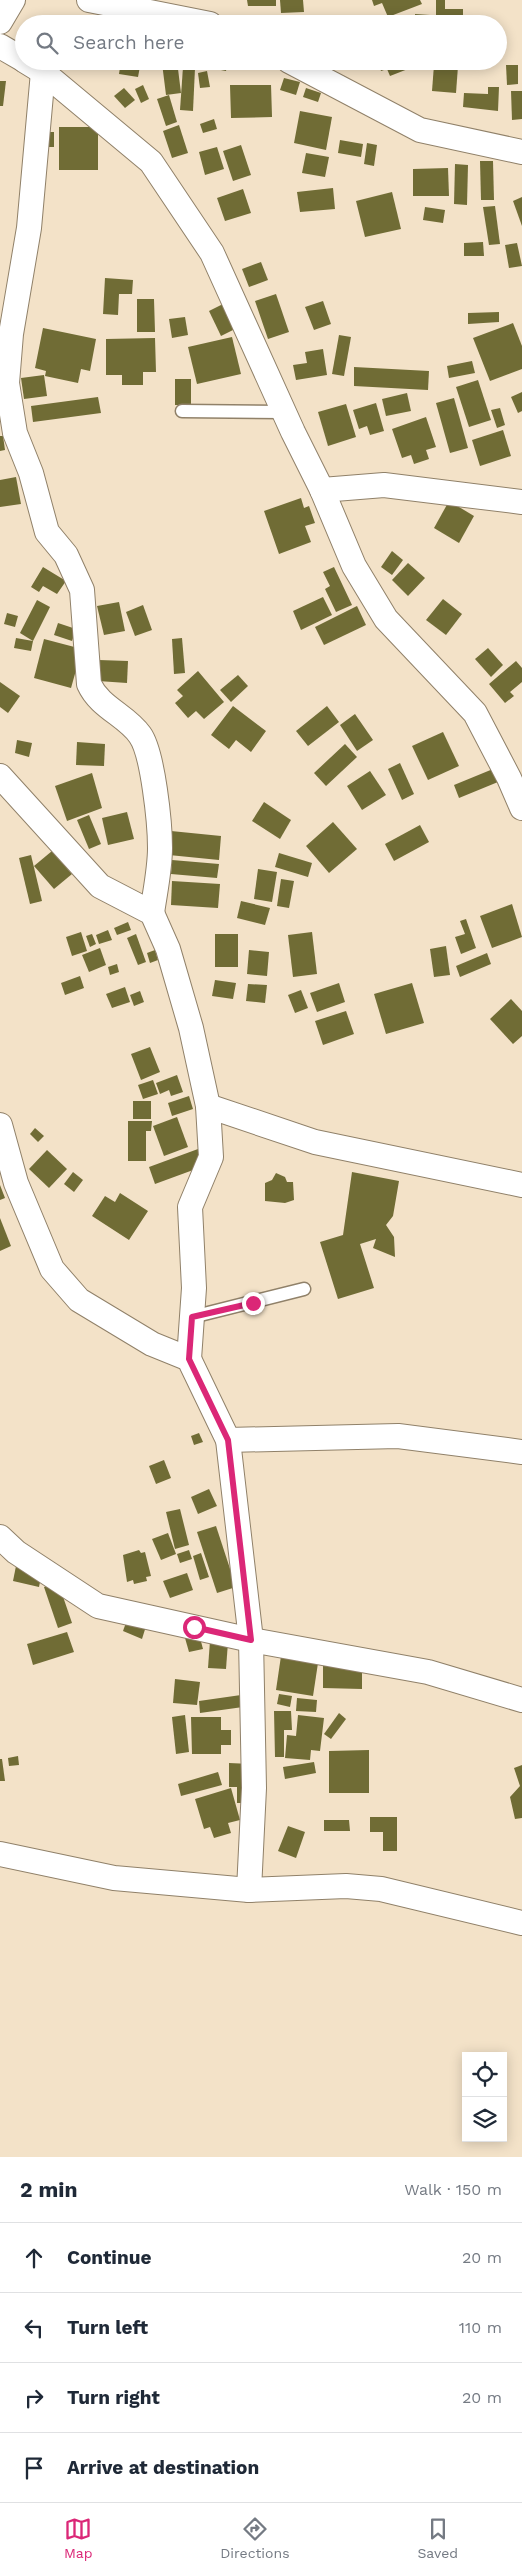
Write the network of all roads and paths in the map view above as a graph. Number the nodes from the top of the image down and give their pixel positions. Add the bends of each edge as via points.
1 (13, 0) edge
2 (89, 0) edge
3 (165, 15) edge
4 (0, 22) edge
5 (0, 46) edge
6 (15, 55) edge
7 (31, 70) edge
8 (38, 70) edge
9 (306, 70) edge
10 (522, 152) edge
11 (182, 411) dead end
12 (284, 412) junction
13 (322, 490) junction
14 (522, 502) edge
15 (0, 776) edge
16 (522, 808) edge
17 (152, 913) junction
18 (208, 1106) junction
19 (0, 1125) edge
20 (522, 1185) edge
21 (304, 1289) dead end
22 (192, 1317) junction
23 (189, 1359) junction
24 (228, 1440) junction
25 (522, 1452) edge
26 (0, 1537) edge
27 (251, 1640) junction
28 (522, 1700) edge
29 (0, 1854) edge
30 (249, 1890) junction
31 (522, 1922) edge

1 - 4 street
2 - 3 street
5 - 6 street
7 - 17 street via 29,228 11,334 7,383 16,433 47,532 66,555 82,590 89,684 94,694 141,736 147,755 160,848
8 - 12 street via 151,162 212,253
9 - 10 street via 420,130
11 - 12 lane
12 - 13 street
13 - 14 street via 384,485
13 - 16 street via 354,566 386,620 475,713
15 - 17 street via 100,886
17 - 18 street via 168,949 191,1028
18 - 20 street via 314,1142
18 - 22 street via 210,1157 190,1207 194,1288
19 - 23 street via 16,1183 52,1269 79,1300 152,1344
21 - 22 lane
22 - 23 street
23 - 24 street
24 - 25 street via 398,1436
24 - 27 street
26 - 27 street via 16,1552 98,1606
27 - 28 street via 428,1672
27 - 30 street via 254,1788
29 - 30 street via 114,1878
30 - 31 street via 346,1886 381,1889

